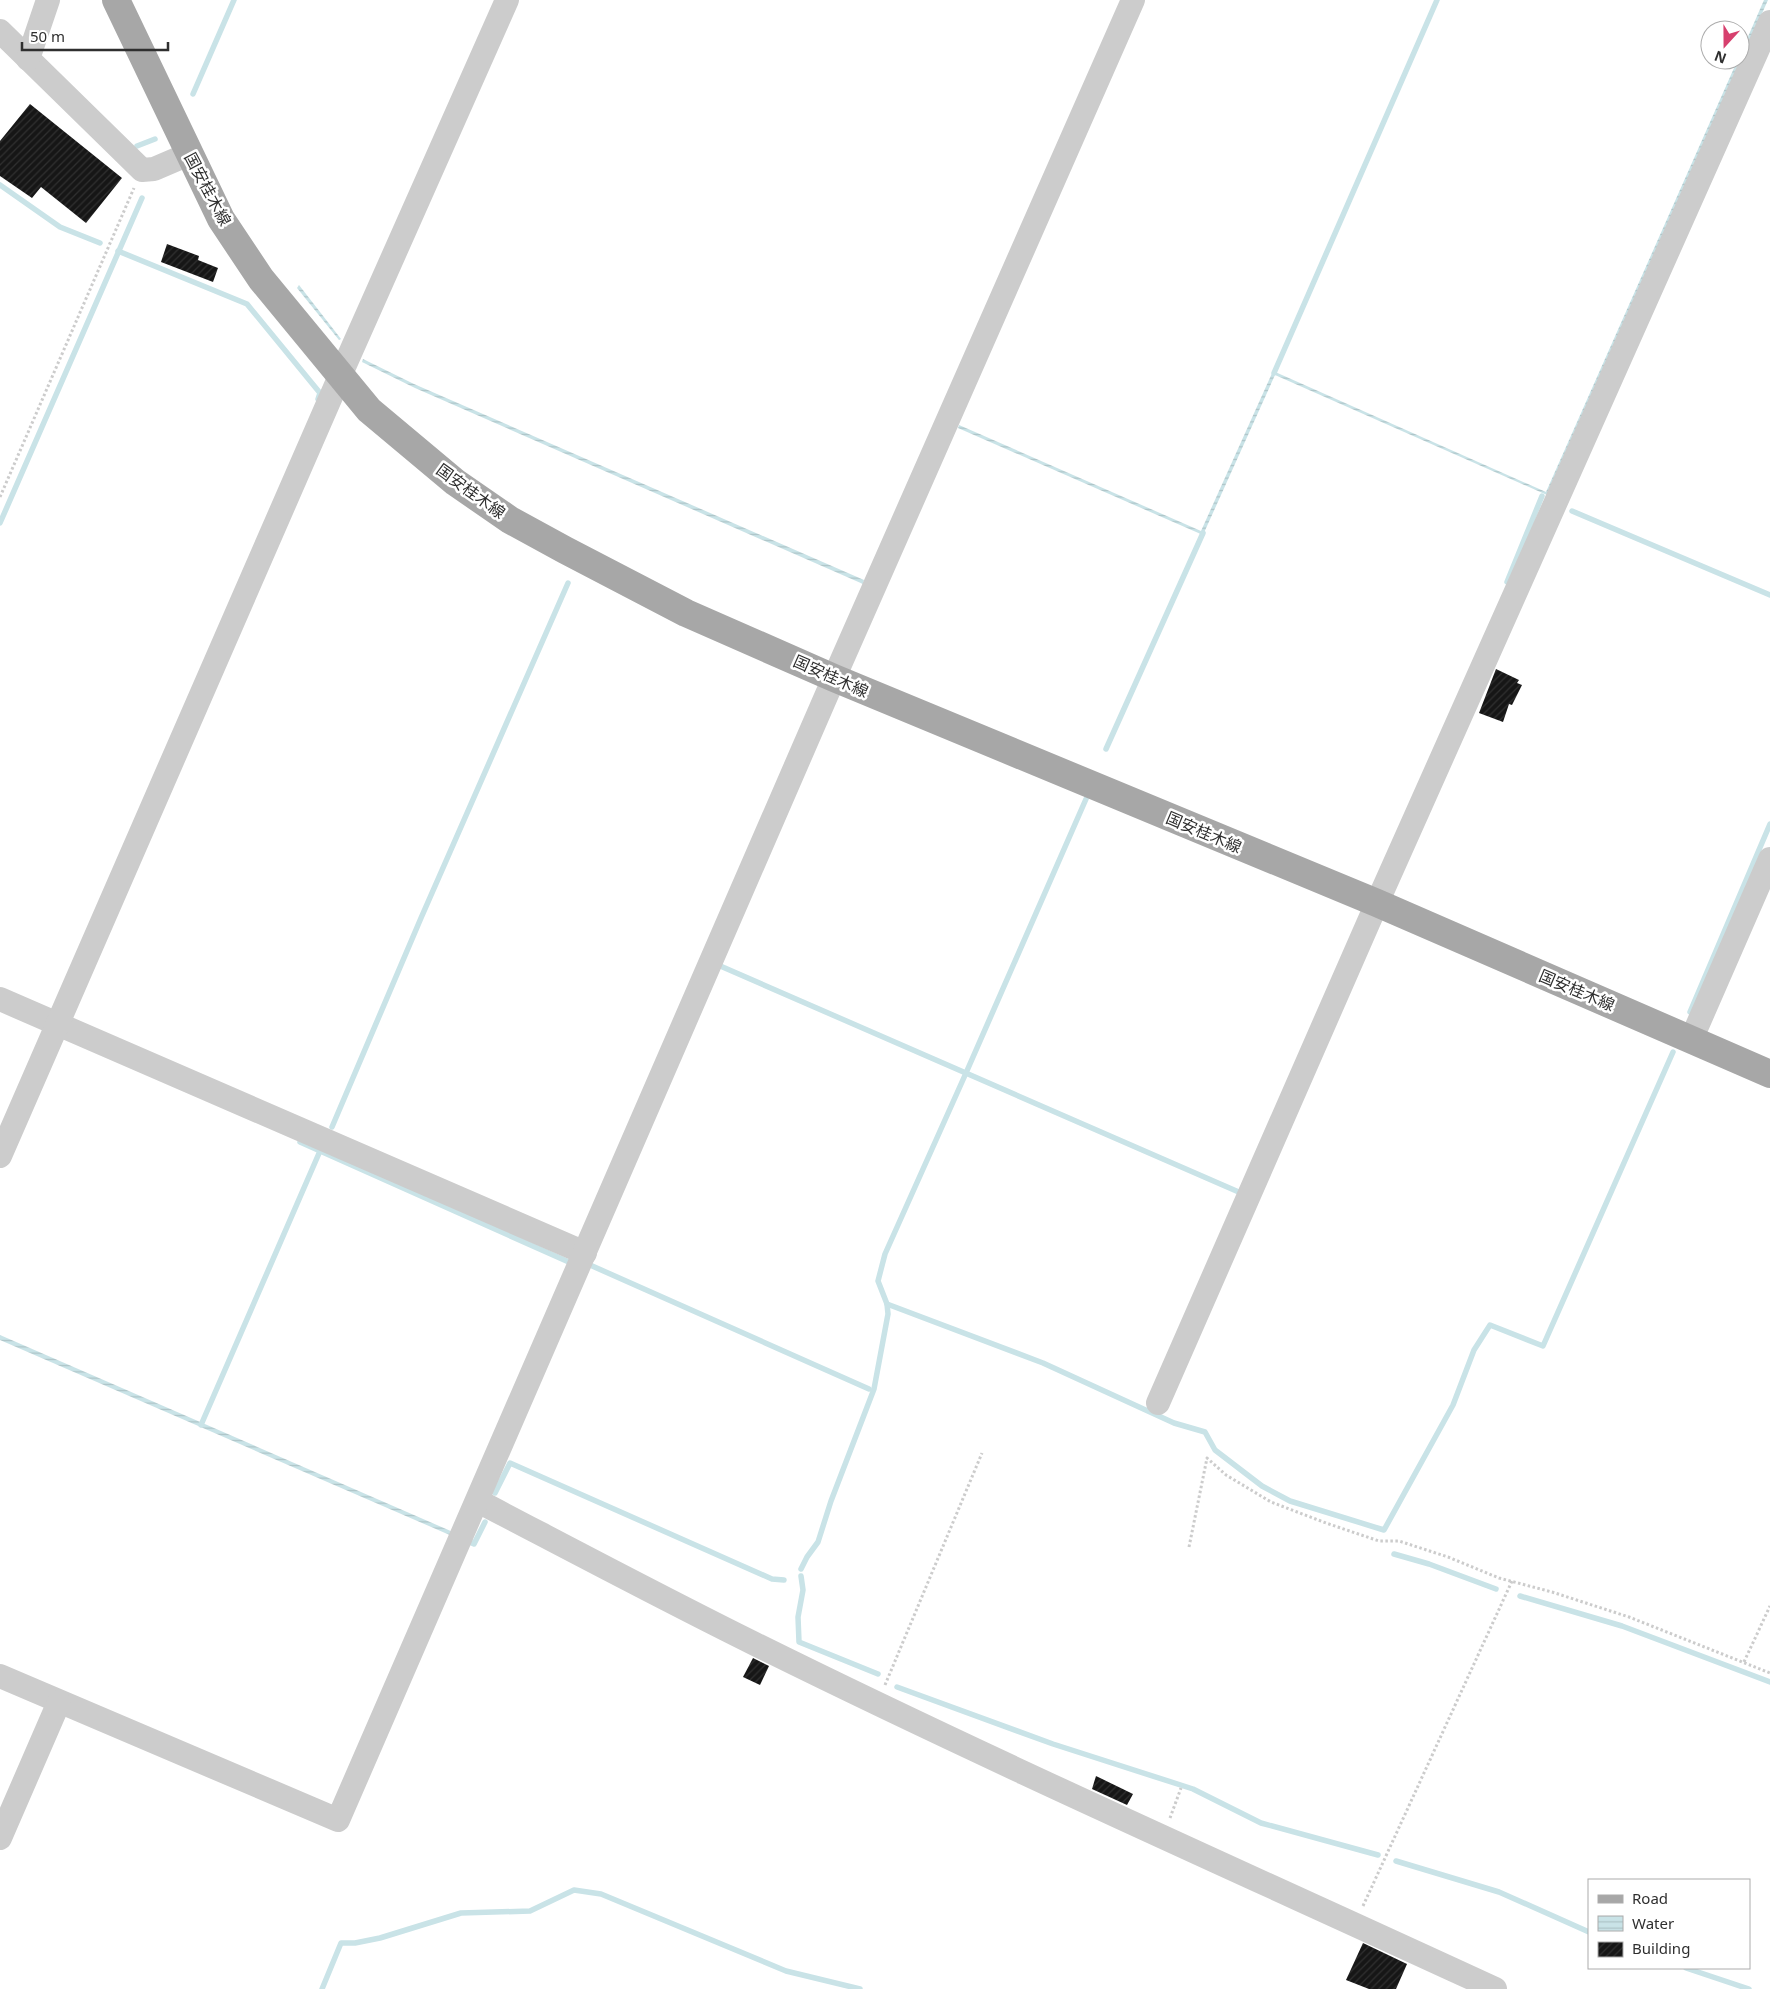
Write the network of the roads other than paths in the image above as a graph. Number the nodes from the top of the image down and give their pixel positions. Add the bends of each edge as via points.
1 (48, 0) edge
2 (116, 0) edge
3 (507, 0) edge
4 (1134, 0) edge
5 (1770, 22) edge
6 (0, 31) edge
7 (28, 59) junction
8 (189, 154) junction
9 (340, 376) junction
10 (834, 678) junction
11 (1770, 859) edge
12 (1377, 903) junction
13 (0, 999) edge
14 (57, 1024) junction
15 (1691, 1040) junction
16 (1770, 1074) edge
17 (0, 1156) edge
18 (585, 1253) junction
19 (1158, 1403) dead end
20 (478, 1502) junction
21 (0, 1676) edge
22 (59, 1702) junction
23 (0, 1838) edge
24 (1469, 1984) edge
25 (1495, 1989) edge

1 - 7 street
2 - 8 main road, 国安桂木線
3 - 9 street
4 - 10 street
5 - 12 street
6 - 7 street
7 - 8 street via 142,170 154,169
8 - 9 main road, 国安桂木線 via 221,219 261,279
9 - 10 main road, 国安桂木線 via 369,410 412,448 510,520 686,612
9 - 14 street
10 - 12 main road, 国安桂木線
10 - 18 street
11 - 15 street
12 - 15 main road, 国安桂木線
12 - 19 street
13 - 14 street
14 - 17 street
14 - 18 street
15 - 16 main road, 国安桂木線
18 - 20 street
20 - 22 street via 338,1820
20 - 24 street via 755,1644 1076,1798 1355,1924
21 - 22 street
22 - 23 street
24 - 25 street

